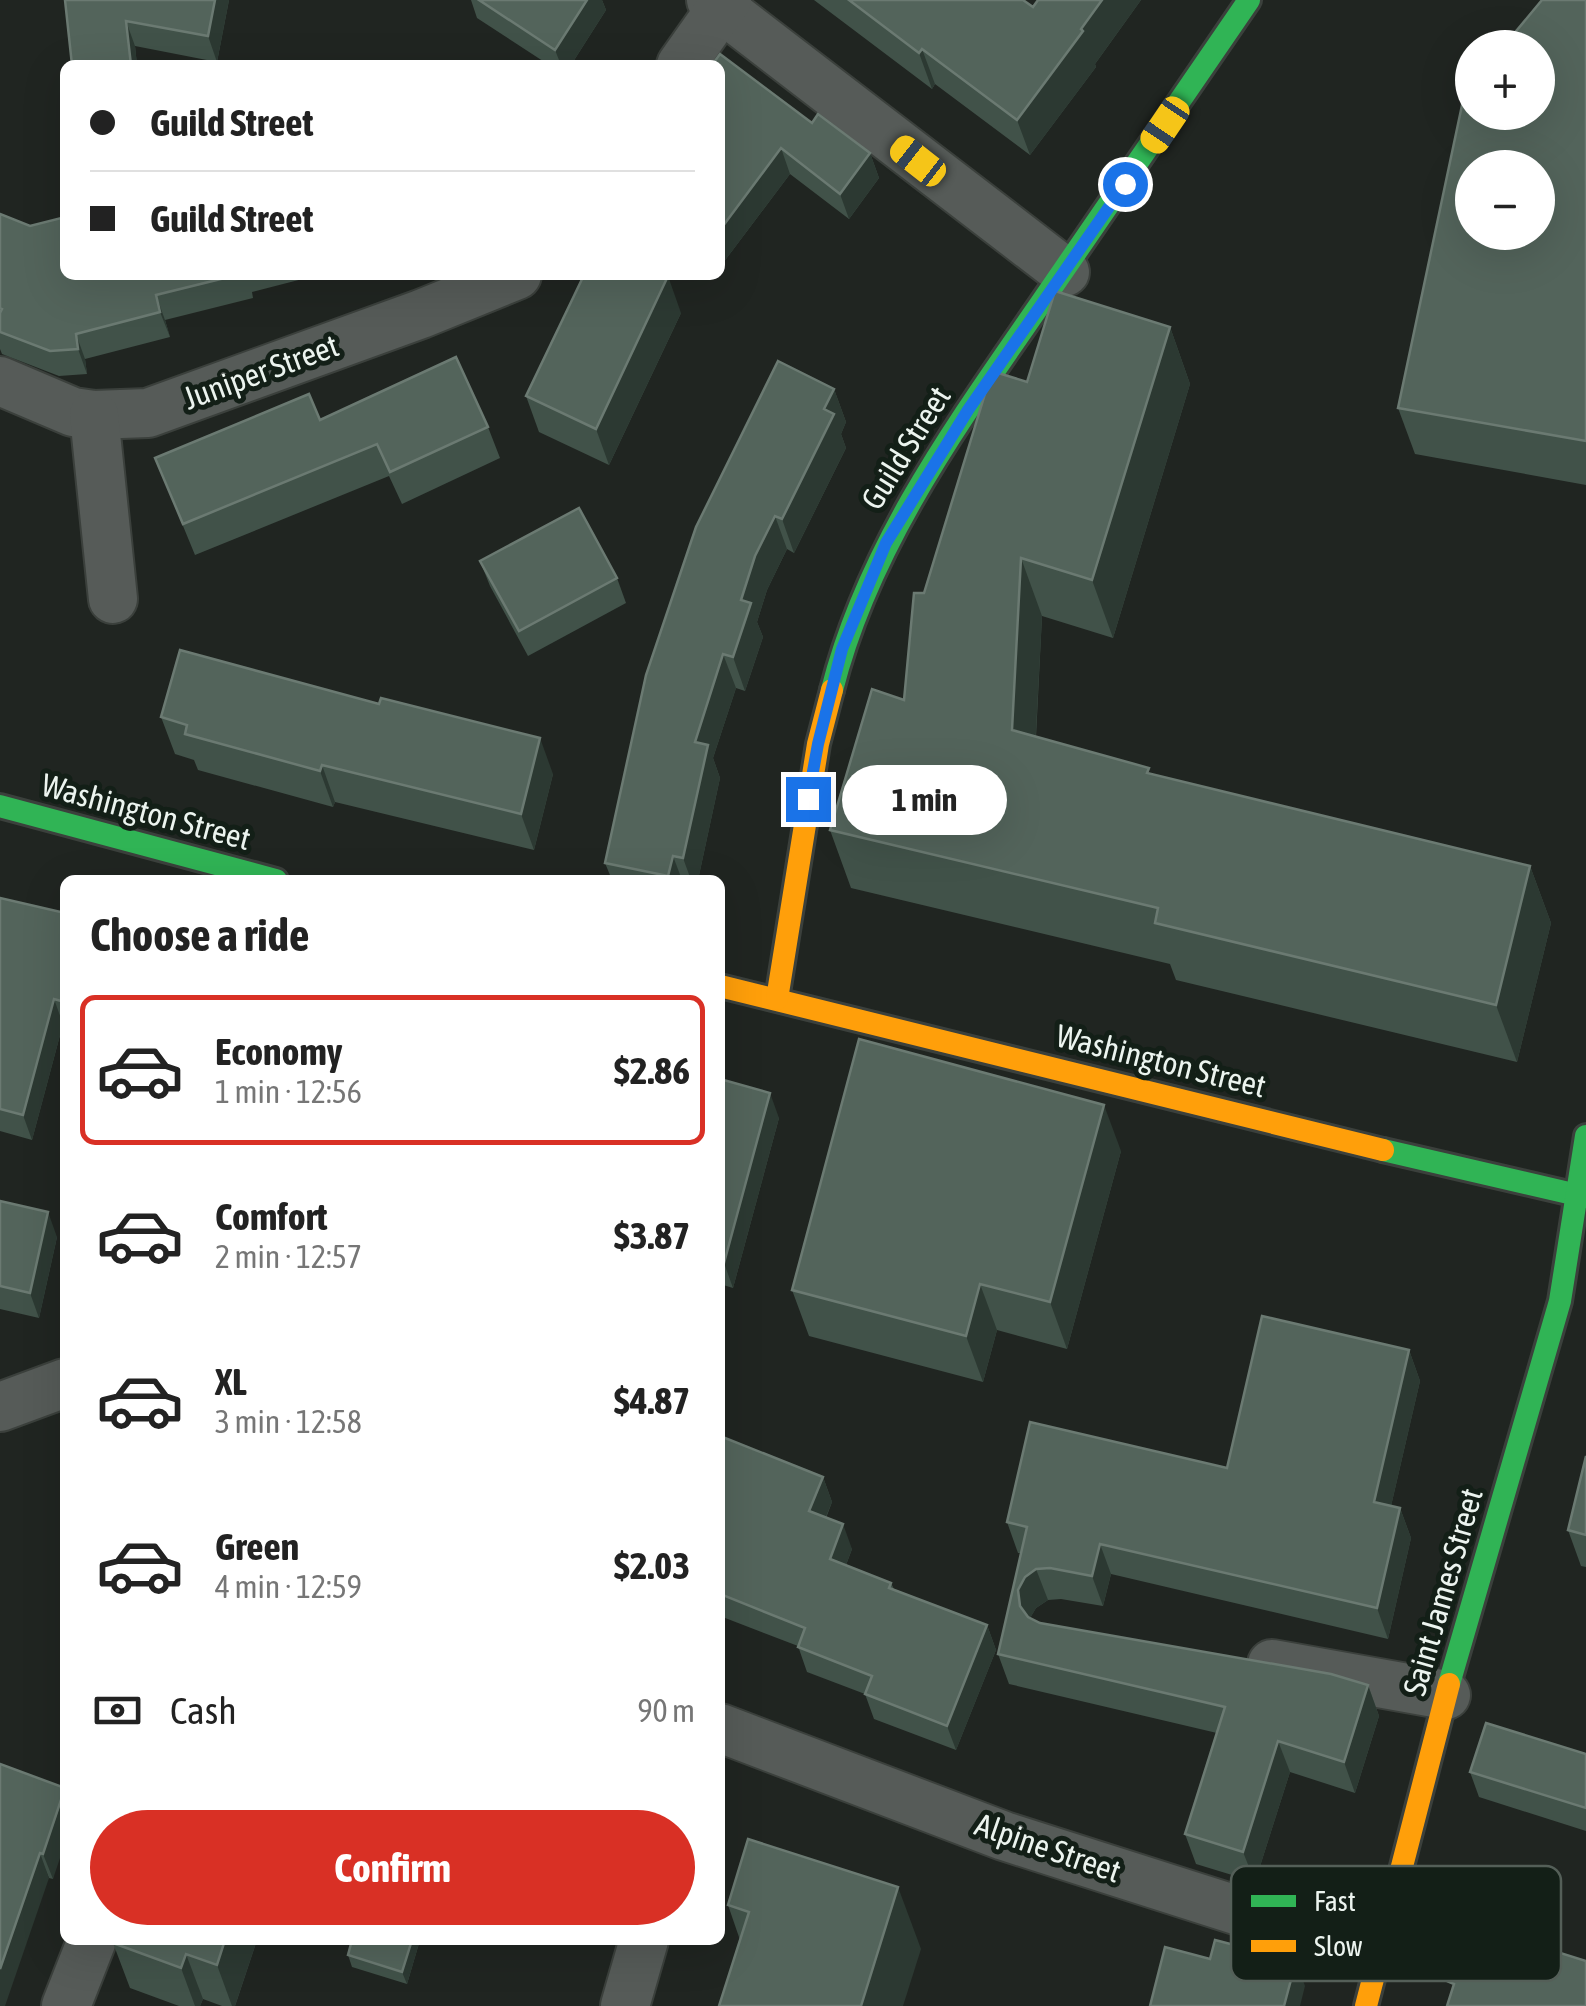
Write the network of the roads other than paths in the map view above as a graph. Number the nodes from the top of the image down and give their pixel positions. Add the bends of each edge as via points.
1 (1248, 0) edge
2 (720, 2) edge
3 (684, 60) edge
4 (1065, 272) junction
5 (504, 280) edge
6 (0, 382) edge
7 (94, 415) junction
8 (113, 599) dead end
9 (0, 806) edge
10 (257, 875) edge
11 (725, 987) edge
12 (777, 999) junction
13 (1586, 1136) edge
14 (1582, 1196) edge
15 (60, 1385) edge
16 (0, 1407) edge
17 (1232, 1657) edge
18 (1446, 1694) junction
19 (725, 1730) edge
20 (1403, 1866) edge
21 (1231, 1908) edge
22 (90, 1945) edge
23 (643, 1945) edge
24 (1373, 1981) edge
25 (66, 2006) edge
26 (625, 2006) edge
27 (1366, 2006) edge

1 - 4 street, Guild Street
2 - 3 street
2 - 4 street
4 - 12 street, Guild Street via 886,543 842,649 818,744
5 - 7 street, Juniper Street via 148,413
6 - 7 street, Juniper Street
7 - 8 street
9 - 10 street, Washington Street
11 - 12 street, Washington Street
12 - 14 street, Washington Street
13 - 14 street, Saint James Street
14 - 18 street, Saint James Street via 1560,1301
15 - 16 street
17 - 18 street
18 - 20 street, Saint James Street
19 - 21 street, Alpine Street via 1004,1836
22 - 25 street
23 - 26 street
24 - 27 street, Saint James Street

